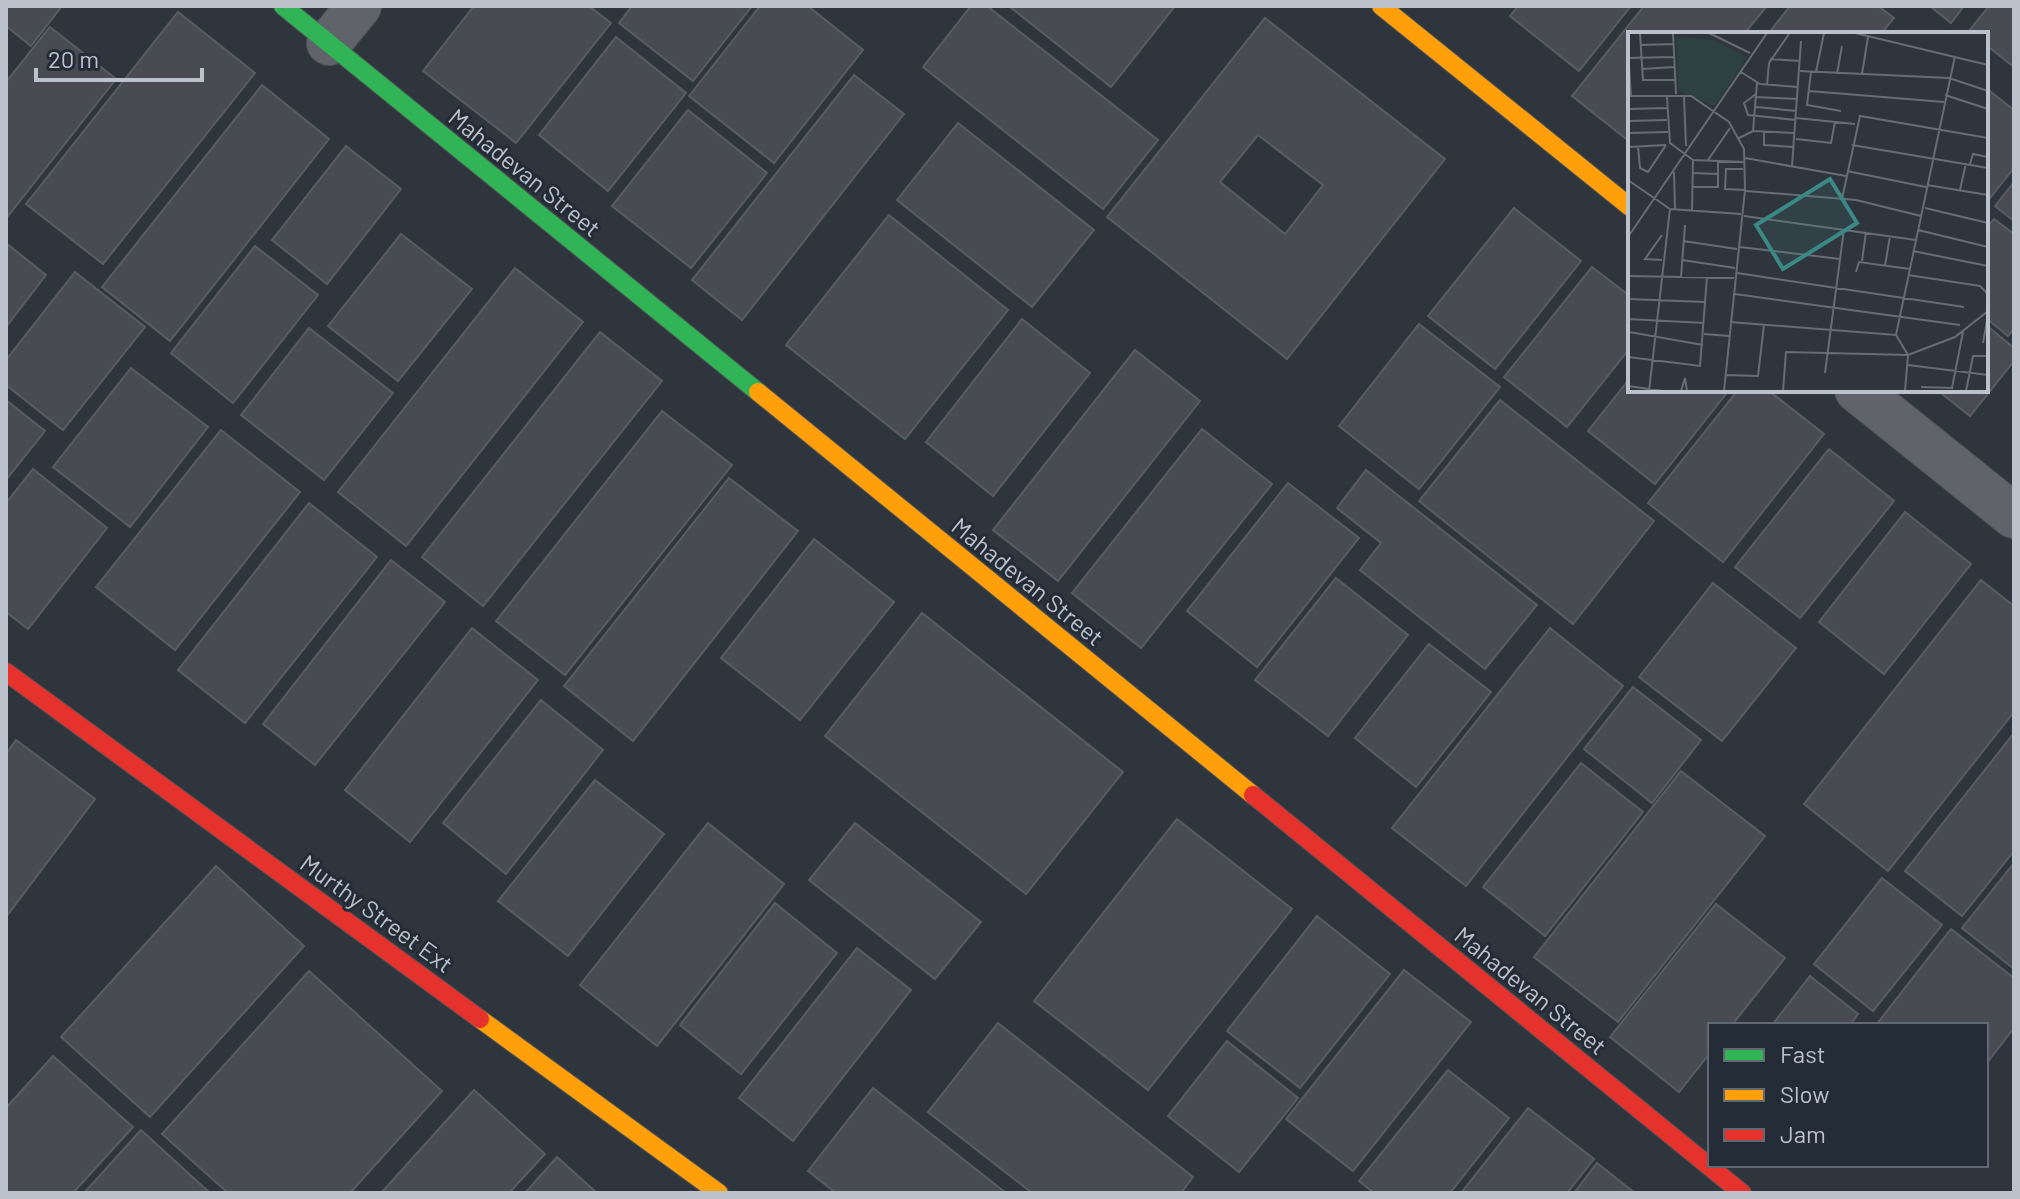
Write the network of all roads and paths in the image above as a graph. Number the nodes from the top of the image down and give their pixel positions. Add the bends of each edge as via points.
1 (283, 6) edge
2 (359, 6) edge
3 (1381, 6) edge
4 (329, 43) junction
5 (1628, 205) edge
6 (1859, 392) edge
7 (2014, 516) edge
8 (6, 672) edge
9 (1708, 1165) edge
10 (1710, 1167) edge
11 (719, 1193) edge
12 (1742, 1193) edge

1 - 4 street, Mahadevan Street
2 - 4 street
3 - 5 street
4 - 9 street, Mahadevan Street
6 - 7 street
8 - 11 street, Murthy Street Ext
10 - 12 street, Mahadevan Street

